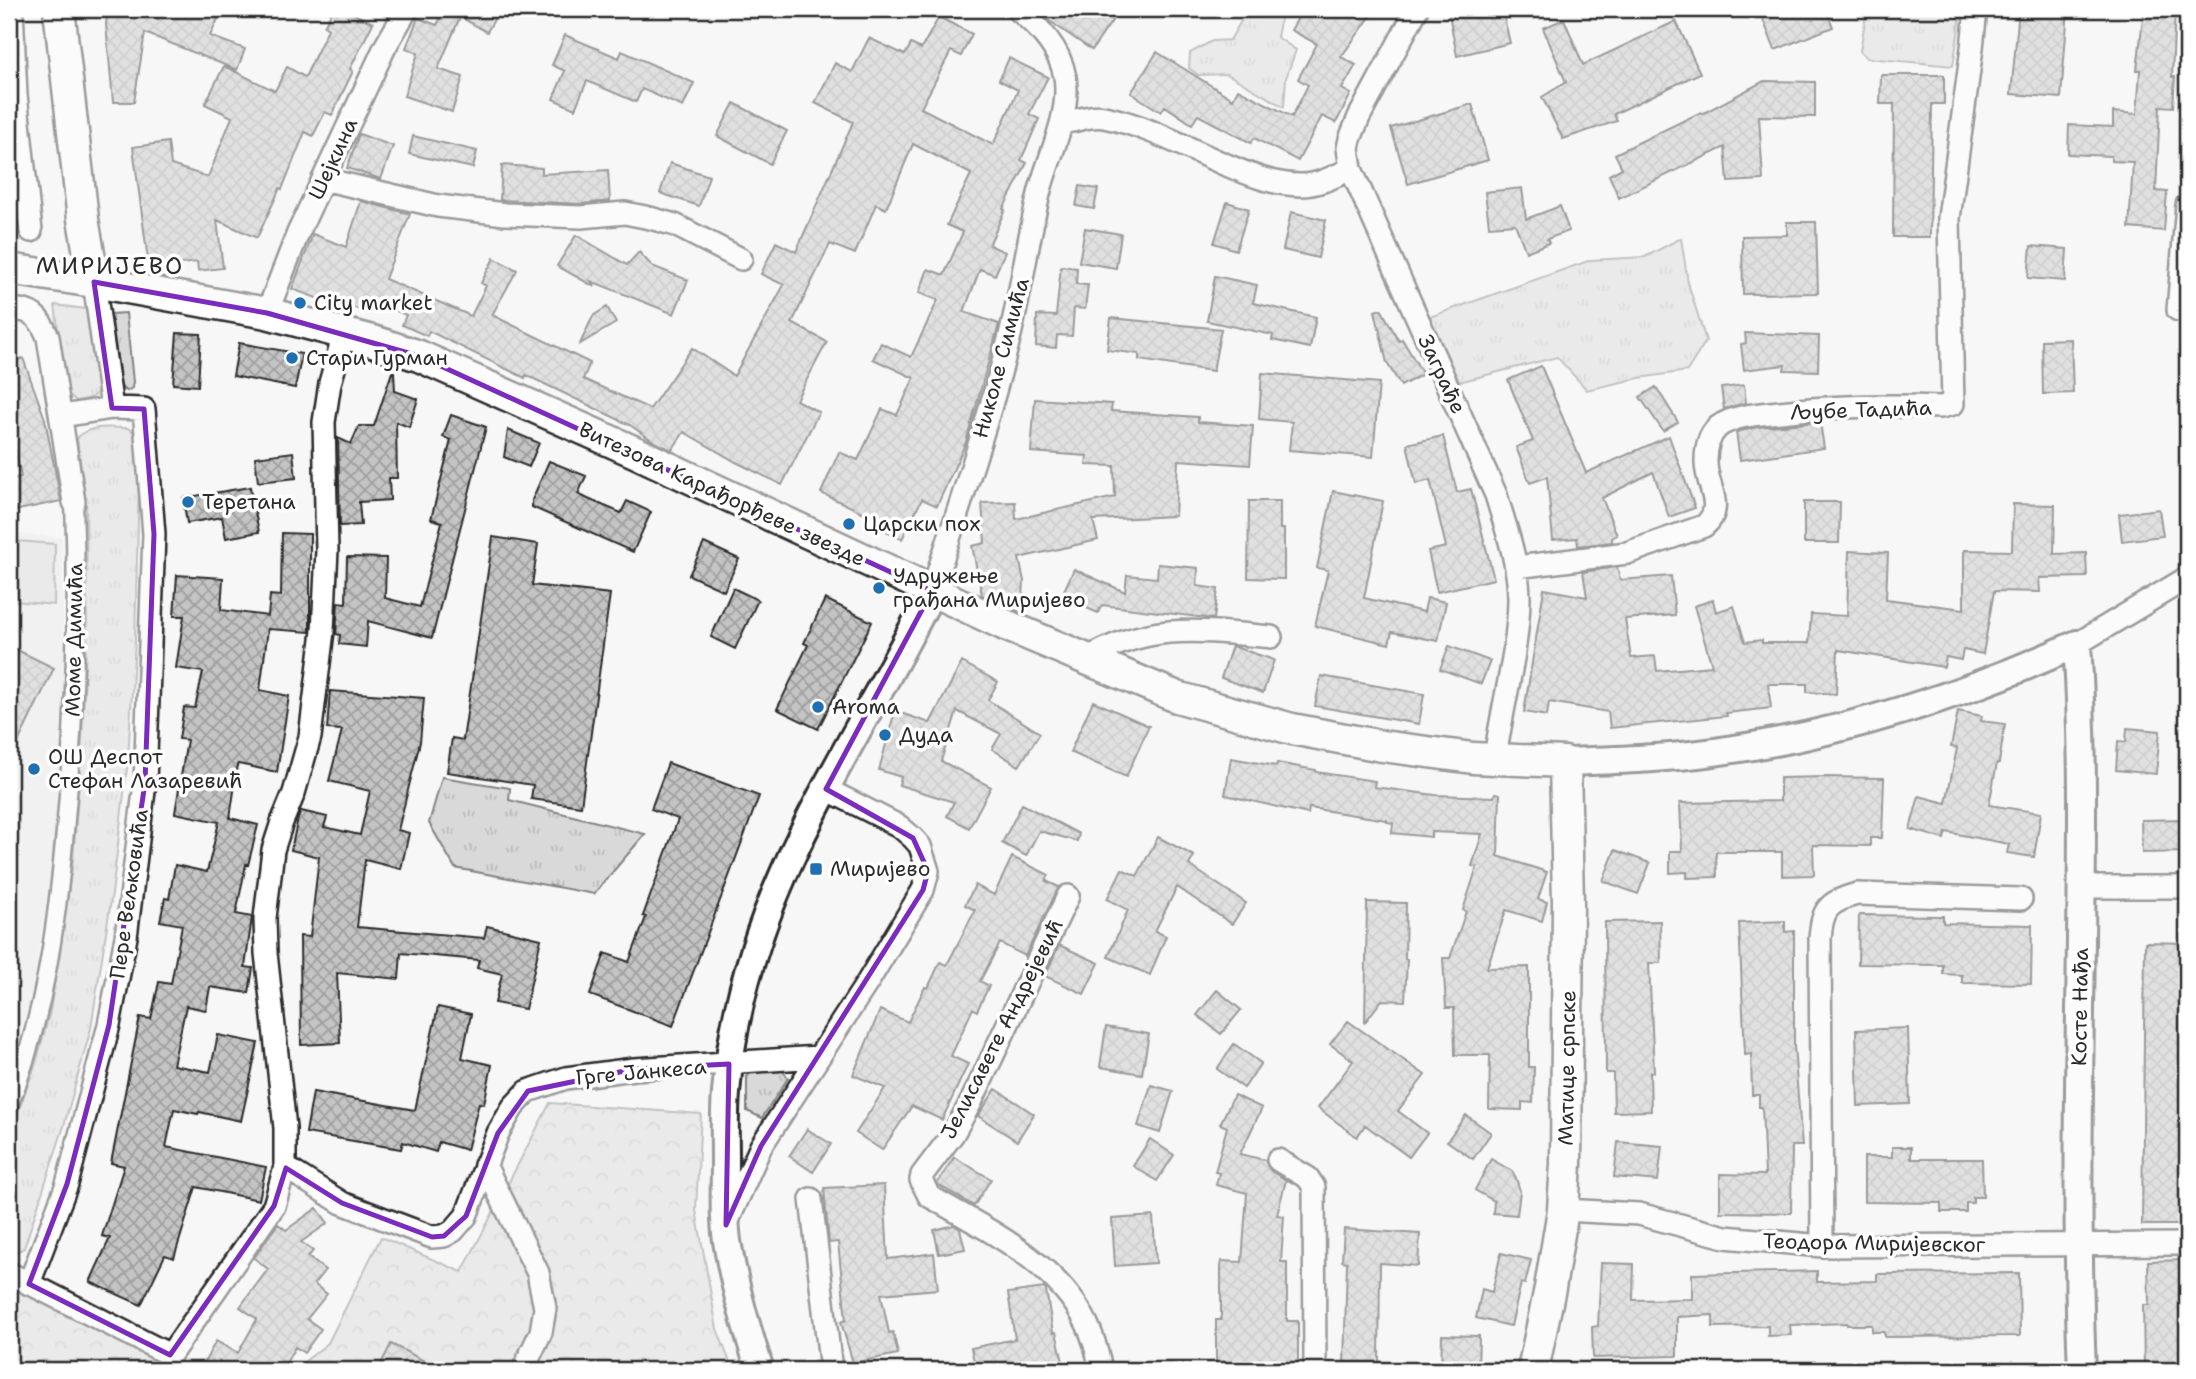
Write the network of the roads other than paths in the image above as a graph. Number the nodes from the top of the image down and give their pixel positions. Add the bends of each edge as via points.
1 (12, 9) edge
2 (59, 9) edge
3 (407, 9) edge
4 (1017, 9) edge
5 (1417, 9) edge
6 (1976, 9) edge
7 (1063, 122) junction
8 (1351, 169) junction
9 (323, 179) junction
10 (2187, 205) edge
11 (31, 231) dead end
12 (741, 259) dead end
13 (9, 269) edge
14 (94, 282) junction
15 (9, 310) edge
16 (2178, 310) dead end
17 (267, 313) junction
18 (344, 334) junction
19 (112, 408) junction
20 (62, 416) junction
21 (74, 502) joint
22 (1516, 567) junction
23 (2187, 578) edge
24 (932, 591) junction
25 (1270, 637) dead end
26 (2077, 644) junction
27 (1085, 660) junction
28 (1495, 759) junction
29 (1565, 762) junction
30 (825, 789) junction
31 (2081, 887) junction
32 (2187, 887) edge
33 (1068, 896) dead end
34 (2021, 899) dead end
35 (818, 1057) junction
36 (729, 1064) junction
37 (9, 1106) edge
38 (1278, 1160) dead end
39 (485, 1165) junction
40 (285, 1167) junction
41 (811, 1199) dead end
42 (1563, 1210) junction
43 (726, 1225) junction
44 (2187, 1244) edge
45 (2077, 1245) junction
46 (1822, 1246) junction
47 (9, 1273) edge
48 (29, 1284) junction
49 (523, 1370) edge
50 (760, 1370) edge
51 (831, 1370) edge
52 (1101, 1370) edge
53 (1315, 1370) edge
54 (1533, 1370) edge
55 (2081, 1370) edge

1 - 11 street
2 - 14 main road
3 - 9 street, Шејкина via 384,47
4 - 7 street, Николе Симића via 1043,33 1061,63 1066,78
5 - 8 street, Заграђе via 1355,128 1348,148
6 - 22 street, Љубе Тадића via 1949,218 1952,404 1828,406 1726,422 1709,442 1706,467 1716,508 1704,526 1627,553
7 - 8 street via 1097,116 1125,122 1279,183 1320,183
7 - 24 street, Николе Симића via 1040,189 1007,347
8 - 22 street, Заграђе via 1496,495
9 - 12 street via 438,206 505,214 650,218 675,225
9 - 17 street, Шејкина
10 - 16 street
13 - 14 main road, Витезова Карађорђеве звезде
14 - 17 main road, Витезова Карађорђеве звезде
14 - 19 street
15 - 20 street, Моме Димића via 35,314 48,337
17 - 18 main road, Витезова Карађорђеве звезде
18 - 24 main road, Витезова Карађорђеве звезде via 463,374
18 - 40 street via 324,422 327,550 310,737 273,850 265,918
19 - 20 street
19 - 48 street, Пере Вељковића via 144,409 154,534 145,783 126,936 109,1025 66,1184
20 - 21 street, Моме Димића
21 - 37 street, Моме Димића via 77,641 58,910 39,1013
22 - 28 street, Заграђе via 1516,628
23 - 26 street, Витезова Карађорђеве звезде
24 - 27 main road, Витезова Карађорђеве звезде
24 - 30 street
25 - 27 street via 1217,631 1158,632 1110,645
26 - 29 street, Витезова Карађорђеве звезде via 1957,692 1820,732 1713,753
26 - 31 street, Косте Нађа
27 - 28 main road, Витезова Карађорђеве звезде via 1177,697 1292,729 1382,746
28 - 29 main road, Витезова Карађорђеве звезде
29 - 42 main road, Матице српске via 1568,1095
30 - 35 street via 900,826 920,846 928,871 923,890
30 - 36 street via 765,919 745,980
31 - 32 street
31 - 45 street, Косте Нађа
33 - 52 street, Јелисавете Андрејевић via 971,1102 922,1175 922,1185 929,1196 1030,1258 1065,1291 1087,1324
34 - 46 street via 1857,894 1827,907 1820,939
35 - 36 street, Грге Јанкеса
35 - 43 street via 761,1146
36 - 39 street, Грге Јанкеса via 566,1078 528,1091 513,1107
36 - 43 street
38 - 53 street via 1308,1178 1314,1187
39 - 40 street via 466,1216 453,1231 432,1237 342,1203
39 - 49 street via 538,1273 545,1308 541,1332
40 - 48 street via 274,1206 170,1355
41 - 51 street
42 - 46 street, Теодора Миријевског via 1639,1214 1725,1237
42 - 54 main road, Матице српске
43 - 50 street via 744,1322
44 - 45 street, Теодора Миријевског
45 - 46 street, Теодора Миријевског
45 - 55 street, Косте Нађа
47 - 48 street

